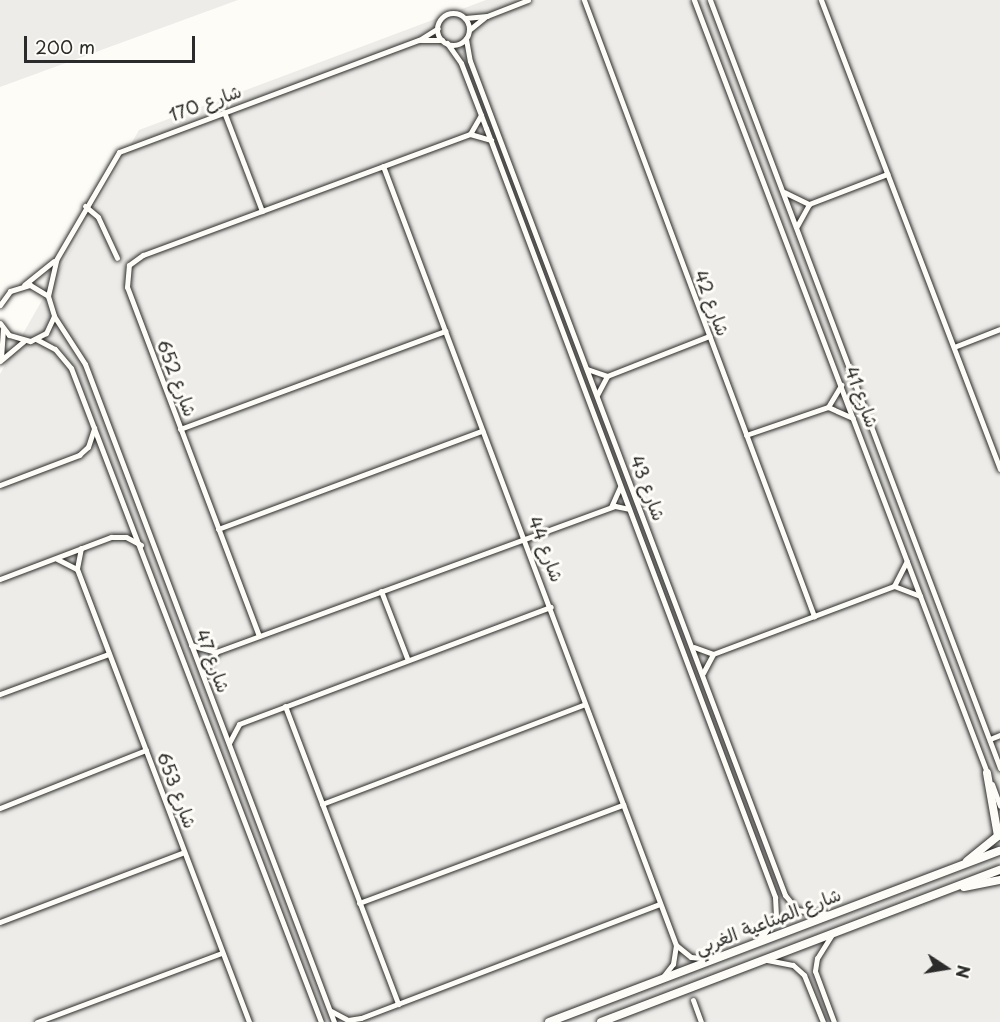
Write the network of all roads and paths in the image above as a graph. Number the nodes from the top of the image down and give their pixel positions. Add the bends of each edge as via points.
1 (528, 0) edge
2 (584, 0) edge
3 (694, 0) edge
4 (710, 0) edge
5 (821, 0) edge
6 (487, 16) junction
7 (465, 18) junction
8 (438, 28) junction
9 (469, 30) junction
10 (466, 39) junction
11 (419, 40) junction
12 (445, 42) junction
13 (224, 112) junction
14 (481, 114) junction
15 (470, 134) junction
16 (491, 140) junction
17 (383, 166) junction
18 (887, 174) junction
19 (782, 191) junction
20 (809, 204) junction
21 (85, 206) junction
22 (262, 211) junction
23 (796, 228) junction
24 (117, 258) dead end
25 (56, 260) junction
26 (23, 285) junction
27 (48, 296) junction
28 (0, 304) edge
29 (54, 316) junction
30 (2, 326) edge
31 (1000, 329) edge
32 (445, 331) junction
33 (709, 336) junction
34 (36, 339) junction
35 (24, 341) junction
36 (954, 347) junction
37 (0, 361) edge
38 (587, 369) junction
39 (608, 376) junction
40 (841, 383) junction
41 (597, 395) junction
42 (828, 407) junction
43 (855, 419) junction
44 (94, 427) junction
45 (180, 429) junction
46 (482, 432) junction
47 (746, 435) junction
48 (1000, 469) edge
49 (0, 485) edge
50 (620, 485) junction
51 (611, 507) junction
52 (629, 509) junction
53 (218, 529) junction
54 (527, 539) junction
55 (141, 545) junction
56 (81, 548) junction
57 (56, 558) junction
58 (907, 559) junction
59 (76, 569) junction
60 (0, 579) edge
61 (894, 586) junction
62 (381, 591) junction
63 (921, 596) junction
64 (551, 607) junction
65 (814, 616) junction
66 (258, 636) junction
67 (191, 645) junction
68 (693, 646) junction
69 (216, 652) junction
70 (109, 654) junction
71 (713, 654) junction
72 (407, 658) junction
73 (703, 674) junction
74 (202, 675) junction
75 (0, 694) edge
76 (585, 704) junction
77 (285, 706) junction
78 (1000, 735) edge
79 (990, 739) junction
80 (228, 745) junction
81 (146, 750) junction
82 (1000, 768) edge
83 (987, 773) junction
84 (322, 804) junction
85 (623, 805) junction
86 (1000, 806) edge
87 (0, 808) edge
88 (1000, 851) edge
89 (184, 852) junction
90 (961, 866) junction
91 (1000, 870) edge
92 (1000, 880) edge
93 (949, 889) junction
94 (359, 903) junction
95 (660, 904) junction
96 (833, 914) junction
97 (0, 922) edge
98 (834, 933) junction
99 (756, 943) junction
100 (676, 945) junction
101 (222, 953) junction
102 (766, 959) junction
103 (714, 960) junction
104 (658, 982) junction
105 (693, 1000) dead end
106 (398, 1004) junction
107 (330, 1010) junction
108 (613, 1019) edge
109 (37, 1022) edge
110 (249, 1022) edge
111 (321, 1022) edge
112 (334, 1022) edge
113 (549, 1022) edge
114 (601, 1022) edge
115 (701, 1022) edge
116 (823, 1022) edge
117 (834, 1022) edge

1 - 6 street
2 - 33 street, شارع 42
3 - 40 street, شارع 41
4 - 19 street, شارع 41
5 - 18 street
6 - 7 street
6 - 9 street
7 - 8 street via 448,14
7 - 9 street
8 - 11 street, شارع 170
8 - 12 street
9 - 10 street
10 - 12 street
10 - 38 street, شارع 43 via 470,61
11 - 12 street, شارع 170
11 - 13 street, شارع 170
12 - 14 street, شارع 43 via 461,63
13 - 21 street, شارع 170 via 119,152
13 - 22 street
14 - 15 street
14 - 16 street, شارع 43
15 - 16 street
15 - 17 street, شارع 652
16 - 50 street, شارع 43
17 - 22 street, شارع 652
17 - 32 street, شارع 44
18 - 20 street
18 - 36 street
19 - 20 street
19 - 23 street, شارع 41
20 - 23 street
21 - 24 street via 98,217
21 - 25 street, شارع 170
22 - 45 street, شارع 652 via 143,255 129,265 127,287
23 - 79 street, شارع 41
25 - 26 street, شارع 170
25 - 27 street, شارع 170
26 - 27 street
26 - 28 street, شارع 170 via 10,291
27 - 29 street, شارع 47
29 - 34 street via 46,333
29 - 67 street, شارع 47 via 85,364
30 - 35 street
30 - 37 street
31 - 36 street
32 - 45 street
32 - 46 street, شارع 44
33 - 39 street
33 - 47 street, شارع 42
34 - 35 street
34 - 44 street, شارع 47 via 64,357
35 - 37 street
36 - 48 street
38 - 39 street
38 - 41 street, شارع 43
39 - 41 street
40 - 42 street
40 - 43 street, شارع 41
41 - 68 street, شارع 43
42 - 43 street
42 - 47 street
43 - 58 street, شارع 41
44 - 49 street via 91,442 79,455
44 - 55 street, شارع 47
45 - 53 street, شارع 652
46 - 53 street
46 - 54 street, شارع 44
47 - 65 street, شارع 42
50 - 51 street
50 - 52 street, شارع 43
51 - 52 street
51 - 54 street
52 - 99 street, شارع 43 via 775,897 776,918
53 - 66 street, شارع 652
54 - 62 street
54 - 64 street, شارع 44
55 - 56 street via 119,536
55 - 111 street, شارع 47
56 - 57 street
56 - 59 street
57 - 59 street
57 - 60 street
58 - 61 street
58 - 63 street, شارع 41
59 - 70 street, شارع 653
61 - 63 street
61 - 65 street
62 - 66 street
62 - 72 street
63 - 83 street, شارع 41
64 - 72 street
64 - 76 street, شارع 44
65 - 71 street
66 - 69 street
67 - 69 street
67 - 74 street, شارع 47
68 - 71 street
68 - 73 street, شارع 43
69 - 74 street
70 - 75 street
70 - 81 street, شارع 653
71 - 73 street
72 - 77 street
73 - 96 street, شارع 43 via 788,902 802,913
74 - 80 street, شارع 47
76 - 84 street
76 - 85 street, شارع 44
77 - 80 street via 239,724
77 - 84 street
78 - 79 street
79 - 82 street, شارع 41
80 - 107 street, شارع 47
81 - 87 street
81 - 89 street, شارع 653
83 - 86 street, شارع 41
83 - 90 main road via 998,836
84 - 94 street
85 - 94 street
85 - 95 street, شارع 44
88 - 90 main road, شارع الصناعية الغربي
89 - 97 street
89 - 101 street, شارع 653
90 - 96 main road, شارع الصناعية الغربي
91 - 93 main road, شارع الصناعية الغربي
92 - 93 main road
93 - 98 main road, شارع الصناعية الغربي
94 - 106 street
95 - 100 street, شارع 44
95 - 106 street
96 - 99 main road, شارع الصناعية الغربي
98 - 102 main road, شارع الصناعية الغربي
98 - 117 street via 815,964
99 - 103 main road, شارع الصناعية الغربي
100 - 103 street via 691,957
100 - 104 street via 673,964
101 - 109 street
101 - 110 street, شارع 653
102 - 108 main road, شارع الصناعية الغربي
102 - 116 street via 793,965 804,975
103 - 104 main road, شارع الصناعية الغربي
104 - 113 main road, شارع الصناعية الغربي
105 - 115 street
106 - 107 street via 354,1020
107 - 112 street, شارع 47
108 - 114 main road, شارع الصناعية الغربي

